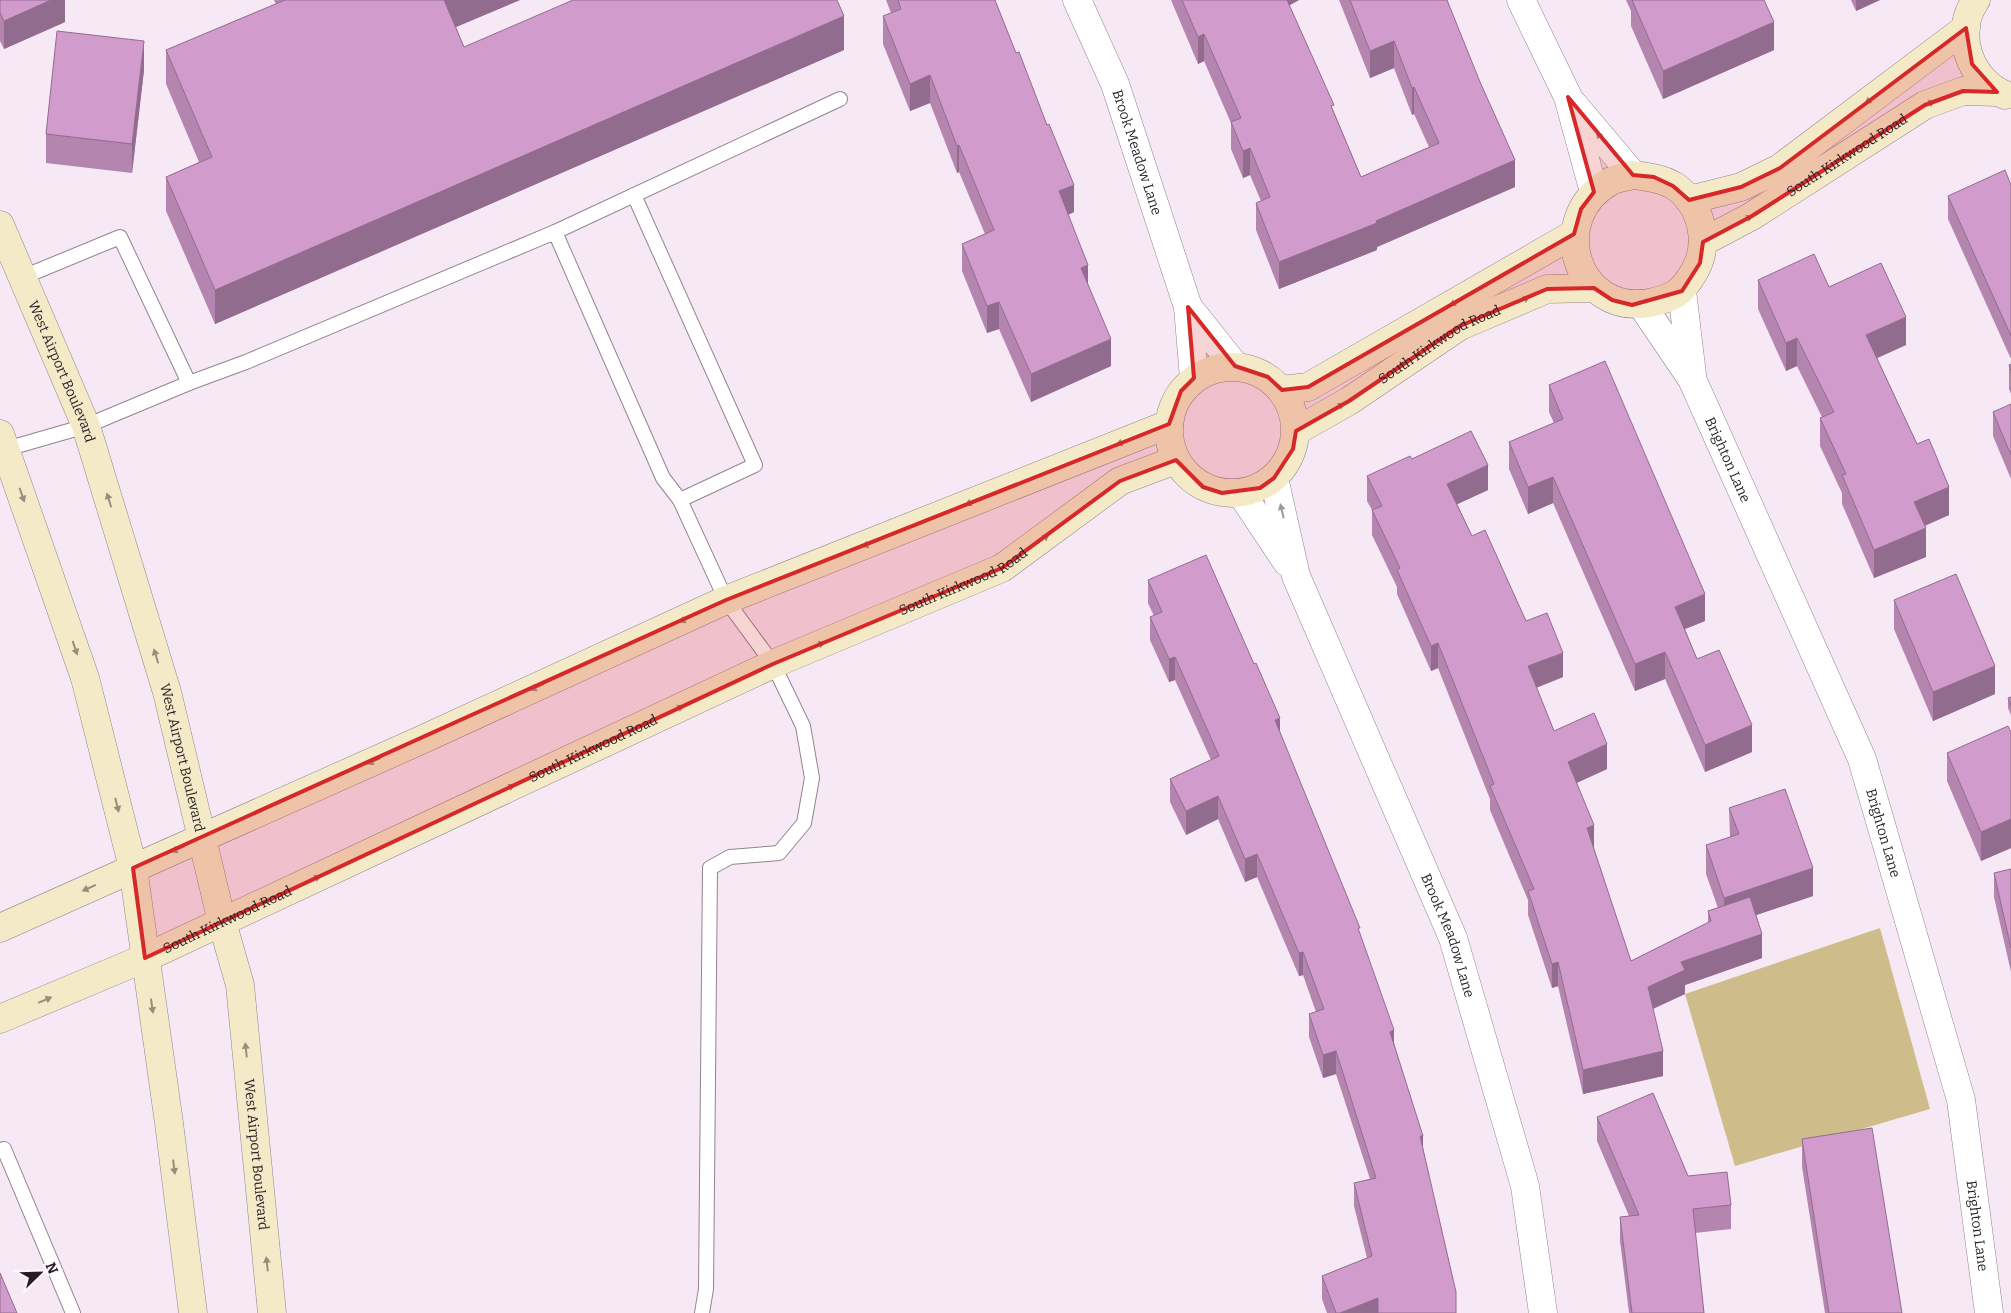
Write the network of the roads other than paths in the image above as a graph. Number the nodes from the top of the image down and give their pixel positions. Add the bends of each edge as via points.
1 (1077, 0) edge
2 (1522, 0) edge
3 (1976, 0) edge
4 (1966, 28) junction
5 (2004, 94) edge
6 (1568, 97) junction
7 (840, 99) dead end
8 (1633, 176) junction
9 (1594, 192) junction
10 (634, 195) junction
11 (1689, 200) junction
12 (0, 225) edge
13 (555, 232) junction
14 (1574, 234) junction
15 (1703, 242) junction
16 (22, 277) junction
17 (1594, 288) junction
18 (1682, 292) junction
19 (1641, 304) junction
20 (1188, 307) junction
21 (1235, 366) junction
22 (1194, 378) junction
23 (1692, 379) junction
24 (189, 383) junction
25 (1282, 390) junction
26 (1169, 424) junction
27 (86, 426) junction
28 (1296, 431) junction
29 (3, 442) edge
30 (1176, 460) junction
31 (1274, 478) junction
32 (1241, 493) junction
33 (680, 500) junction
34 (1296, 576) junction
35 (726, 600) junction
36 (773, 664) junction
37 (202, 838) junction
38 (133, 868) junction
39 (222, 922) junction
40 (0, 928) edge
41 (145, 958) junction
42 (0, 1019) edge
43 (0, 1150) edge
44 (73, 1313) edge
45 (193, 1313) edge
46 (272, 1313) edge
47 (702, 1313) edge
48 (1543, 1313) edge
49 (1989, 1313) edge

1 - 20 street, Brook Meadow Lane via 1115,84
2 - 6 street
3 - 4 main road
4 - 5 main road via 1966,47 1972,64 1983,80
4 -> 11 main road, South Kirkwood Road via 1780,168 1741,186
15 -> 5 main road, South Kirkwood Road via 1752,216 1925,105 1963,91
8 -> 6 street
6 - 9 street
7 - 10 lane
8 - 9 main road via 1612,181
8 - 11 main road via 1654,177 1674,186
9 - 14 main road via 1581,209
10 - 13 lane
10 - 33 lane via 755,466
11 - 15 main road via 1700,220
12 - 16 main road, West Airport Boulevard
13 - 24 lane
13 - 33 lane via 663,478
14 - 17 main road via 1574,251 1581,271
14 -> 25 main road via 1308,387
15 - 18 main road via 1700,263
16 - 24 lane via 120,237
16 - 27 main road, West Airport Boulevard
17 - 19 main road via 1612,300 1632,306
28 -> 17 main road, South Kirkwood Road via 1349,401 1460,326 1547,289
18 - 19 main road
18 - 23 street, Brighton Lane
19 - 23 street, Brighton Lane
20 - 21 street, Brook Meadow Lane
20 - 22 street, Brook Meadow Lane
21 - 22 main road via 1210,370
21 - 25 main road via 1268,376
22 - 26 main road via 1181,391
23 - 49 street, Brighton Lane via 1862,759 1960,1100
24 - 27 lane
25 - 28 main road via 1292,410
26 - 30 main road via 1170,443
26 -> 35 main road
27 - 29 lane
37 -> 27 main road, West Airport Boulevard via 167,692
28 - 31 main road via 1286,465
29 -> 38 main road via 86,678
30 - 32 main road via 1188,476 1204,487 1222,493
36 -> 30 main road, South Kirkwood Road via 1002,568 1120,481
31 - 32 main road via 1260,488
34 -> 31 street, Brook Meadow Lane
32 - 34 street, Brook Meadow Lane
33 - 35 lane
34 - 48 street, Brook Meadow Lane via 1453,938 1525,1186
35 - 36 lane
35 -> 37 main road
39 -> 36 main road, South Kirkwood Road
36 - 47 lane via 803,726 812,778 804,823 779,853 730,857 710,868 706,1289
37 -> 38 main road
37 - 39 main road, West Airport Boulevard
38 -> 40 main road
38 - 41 main road
39 - 41 main road, South Kirkwood Road
46 -> 39 main road, West Airport Boulevard via 240,985
42 -> 41 main road, South Kirkwood Road
41 -> 45 main road
43 - 44 lane via 4,1149

